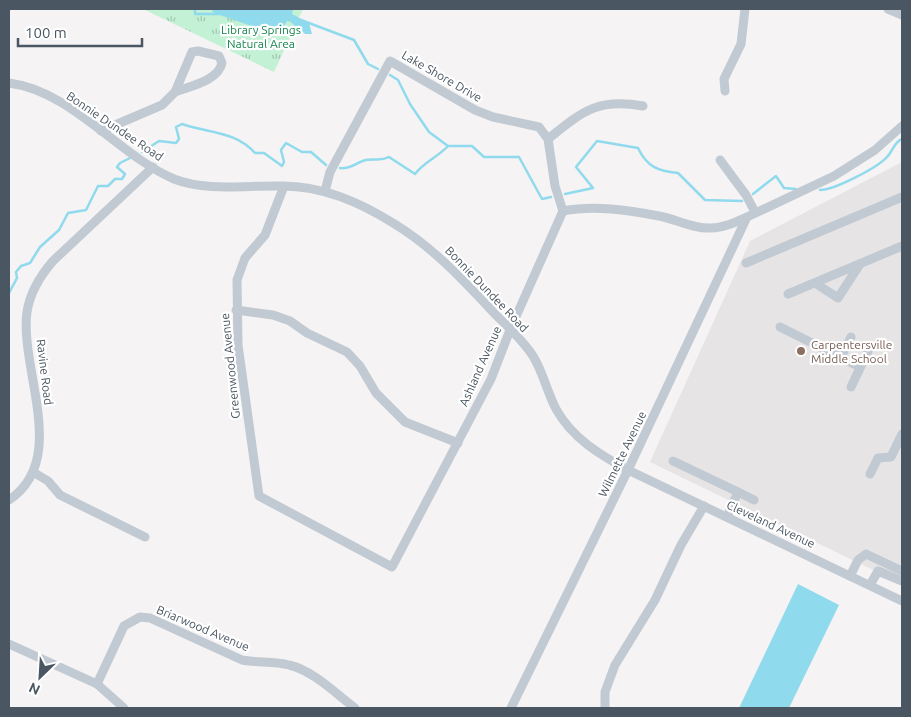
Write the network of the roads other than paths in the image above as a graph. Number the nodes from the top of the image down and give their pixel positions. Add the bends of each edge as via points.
1 (745, 9) edge
2 (889, 9) edge
3 (902, 9) edge
4 (902, 15) edge
5 (9, 83) edge
6 (725, 91) dead end
7 (175, 92) junction
8 (643, 106) dead end
9 (902, 126) edge
10 (101, 131) junction
11 (548, 139) junction
12 (720, 160) dead end
13 (153, 167) junction
14 (284, 186) junction
15 (326, 191) junction
16 (902, 197) edge
17 (563, 211) junction
18 (751, 214) junction
19 (902, 246) edge
20 (746, 263) dead end
21 (860, 264) junction
22 (814, 283) junction
23 (788, 294) dead end
24 (236, 310) junction
25 (780, 327) dead end
26 (510, 330) junction
27 (851, 337) dead end
28 (869, 349) dead end
29 (841, 357) junction
30 (860, 367) junction
31 (851, 387) dead end
32 (902, 434) edge
33 (458, 443) junction
34 (673, 462) dead end
35 (628, 470) junction
36 (33, 472) junction
37 (870, 474) dead end
38 (738, 492) junction
39 (9, 500) edge
40 (754, 500) dead end
41 (704, 506) junction
42 (727, 517) junction
43 (145, 537) dead end
44 (392, 567) joint
45 (902, 571) edge
46 (850, 576) junction
47 (902, 581) edge
48 (870, 585) junction
49 (902, 601) edge
50 (9, 644) edge
51 (97, 684) junction
52 (124, 708) edge
53 (355, 708) edge
54 (511, 708) edge
55 (606, 708) edge

1 - 6 street via 741,44 724,78
2 - 3 street
2 - 4 street
5 - 10 street, Bonnie Dundee Road via 50,97
7 - 7 street via 192,52 219,56 222,63 218,72
7 - 10 street via 162,105
8 - 11 street via 627,103 596,106
9 - 18 street via 875,150 834,176
10 - 13 street, Bonnie Dundee Road
11 - 15 street, Lake Shore Drive via 539,127 475,110 390,61 330,172
11 - 17 street via 554,186
12 - 18 street via 746,195
13 - 14 street, Bonnie Dundee Road via 175,179 203,186
13 - 36 street, Ravine Road via 52,261 30,298 28,333 39,418 38,451
14 - 15 street, Bonnie Dundee Road
14 - 24 street, Greenwood Avenue via 265,235 239,270
15 - 26 street, Bonnie Dundee Road via 364,206 417,239 450,266
16 - 20 street
17 - 18 street via 592,208 624,211 704,228 721,227
17 - 26 street, Ashland Avenue
18 - 35 street, Wilmette Avenue
19 - 21 street
21 - 22 street
21 - 22 street via 838,298
22 - 23 street
24 - 33 street via 290,321 347,352 360,366 376,393 405,422
24 - 44 street, Greenwood Avenue via 259,496
25 - 29 street
26 - 33 street, Ashland Avenue via 491,380
26 - 35 street, Bonnie Dundee Road via 532,355 555,408 568,427 597,452
27 - 29 street
28 - 30 street
29 - 30 street
30 - 31 street
32 - 37 street via 891,457 878,458
33 - 44 street, Ashland Avenue
34 - 38 street
35 - 41 street, Cleveland Avenue
35 - 54 street, Wilmette Avenue
36 - 39 street, Ravine Road via 23,488
36 - 43 street via 48,481 60,495
38 - 40 street
38 - 42 street
41 - 42 street, Cleveland Avenue
41 - 55 street via 655,600 615,665 605,692
42 - 46 street, Cleveland Avenue
45 - 46 street via 866,554 858,560
46 - 48 street, Cleveland Avenue
47 - 48 street via 880,570
48 - 49 street, Cleveland Avenue
50 - 51 street
51 - 52 street
51 - 53 street, Briarwood Avenue via 124,626 140,617 150,618 242,660 289,665 302,670

